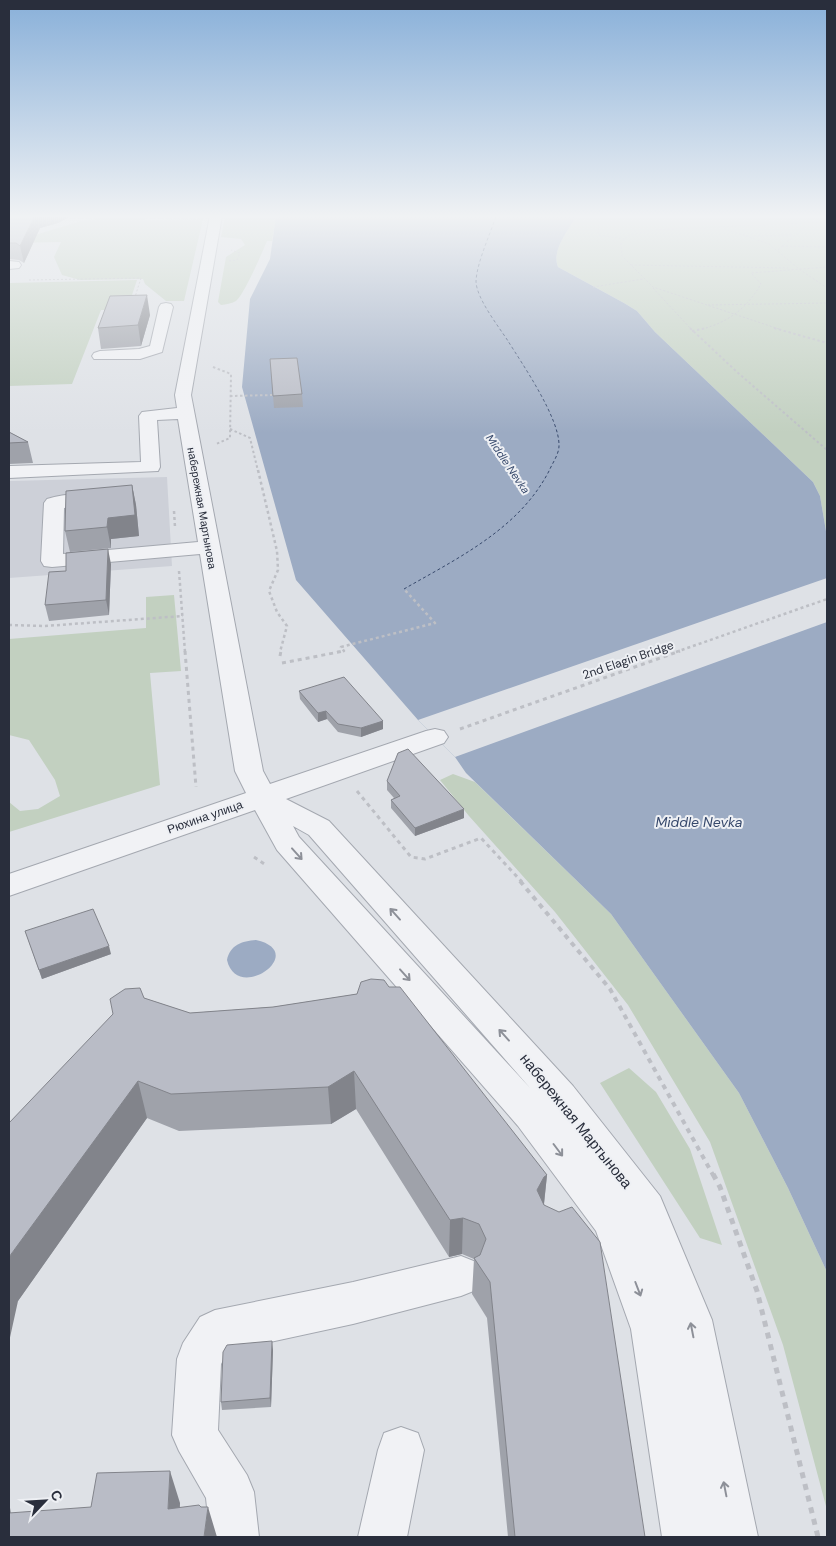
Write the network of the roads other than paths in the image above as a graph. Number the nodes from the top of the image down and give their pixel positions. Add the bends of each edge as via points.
1 (202, 288) edge
2 (198, 306) junction
3 (133, 307) edge
4 (166, 307) junction
5 (100, 356) edge
6 (185, 413) junction
7 (9, 472) edge
8 (86, 500) edge
9 (209, 547) junction
10 (435, 738) road end
11 (262, 798) junction
12 (9, 885) edge
13 (546, 1106) junction
14 (461, 1276) dead end
15 (401, 1450) dead end
16 (234, 1537) edge
17 (382, 1537) edge
18 (686, 1537) edge
19 (734, 1537) edge

1 - 2 street, набережная Мартынова
2 - 4 street
2 - 6 street, набережная Мартынова via 183,395
3 - 4 street
4 - 5 street via 157,349 140,354
6 - 7 street via 148,416 151,467
6 - 9 street, набережная Мартынова
8 - 9 street via 54,503 52,561
9 - 11 street, набережная Мартынова via 249,771
10 - 11 street, Рюхина улица
11 - 12 street, Рюхина улица
11 - 13 street, набережная Мартынова via 287,843
13 -> 18 street, набережная Мартынова via 586,1212 612,1221 653,1329
19 -> 13 street, набережная Мартынова via 690,1320 646,1209
14 - 16 street via 215,1332 199,1358 195,1435 230,1492
15 - 17 street

